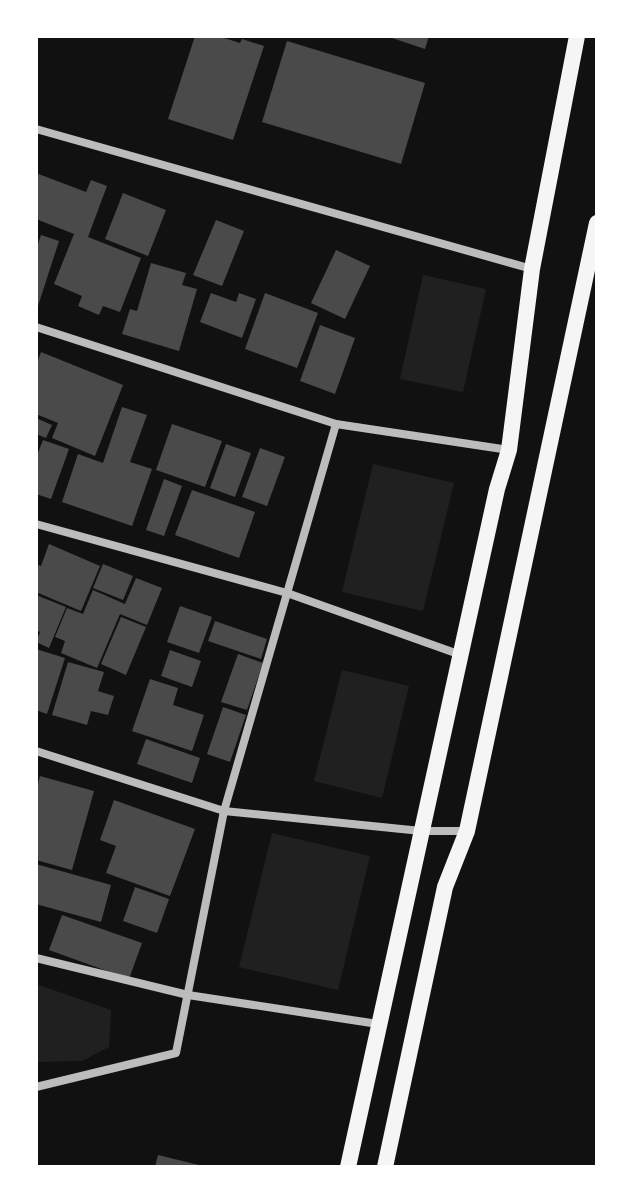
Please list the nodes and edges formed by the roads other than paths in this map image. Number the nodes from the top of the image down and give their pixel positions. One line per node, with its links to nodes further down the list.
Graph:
1 (577, 36): 4 (main road)
2 (36, 129): 4 (street)
3 (597, 223): 14 (main road)
4 (532, 269): 7 (main road)
5 (36, 327): 6 (street)
6 (336, 424): 7 (street); 9 (street)
7 (509, 450): 10 (main road)
8 (36, 524): 9 (street)
9 (287, 593): 10 (street); 12 (street)
10 (461, 655): 13 (main road)
11 (36, 751): 12 (street)
12 (224, 811): 13 (street); 16 (street)
13 (421, 831): 14 (street); 17 (main road)
14 (467, 831): 20 (main road)
15 (36, 958): 16 (street)
16 (188, 995): 17 (street); 18 (street)
17 (378, 1024): 19 (main road)
18 (36, 1087)
19 (348, 1167)
20 (385, 1167)

